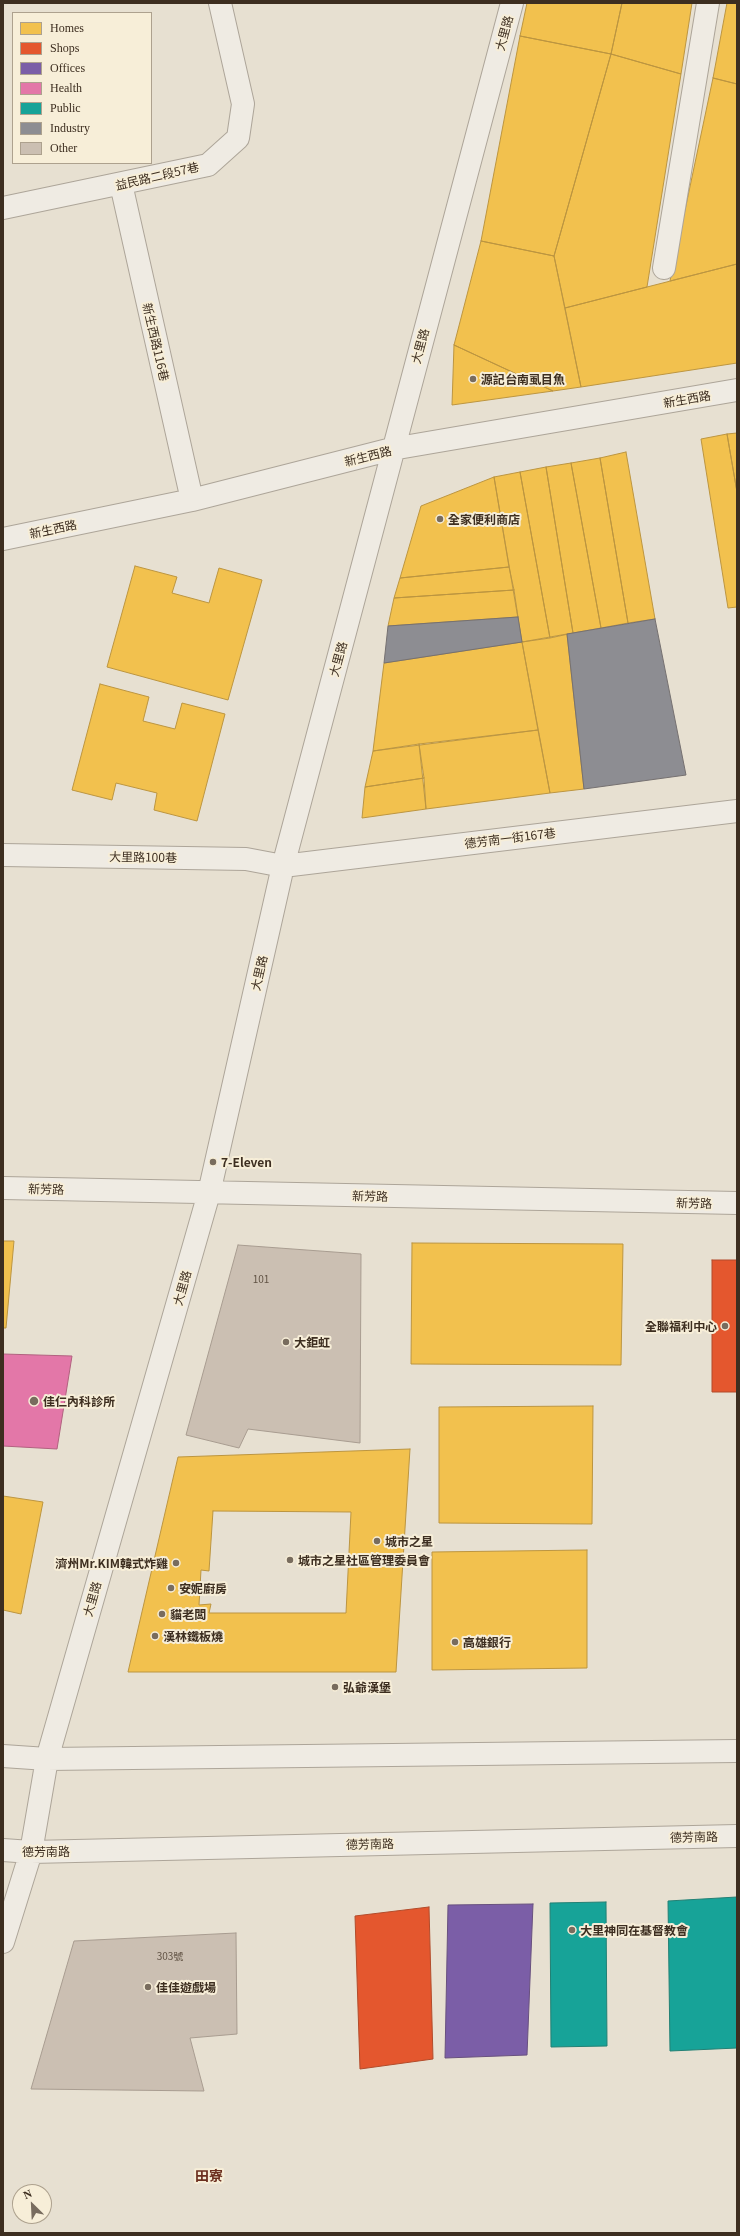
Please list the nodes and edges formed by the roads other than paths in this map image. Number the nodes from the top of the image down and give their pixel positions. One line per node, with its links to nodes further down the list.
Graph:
1 (220, 3): 4 (street, 益民路二段57巷)
2 (512, 3): 8 (street, 大里路)
3 (708, 3): 6 (street)
4 (121, 184): 5 (street, 益民路二段57巷); 9 (street, 新生西路116巷)
5 (3, 208)
6 (664, 268)
7 (737, 390): 8 (street, 新生西路)
8 (392, 449): 9 (street, 新生西路); 13 (street, 大里路)
9 (192, 500): 10 (street, 新生西路)
10 (3, 539)
11 (737, 811): 13 (street, 德芳南一街167巷)
12 (3, 855): 13 (street, 大里路100巷)
13 (283, 866): 15 (street, 大里路)
14 (3, 1188): 15 (street, 新芳路)
15 (209, 1193): 16 (street, 新芳路); 19 (street, 大里路)
16 (737, 1203)
17 (737, 1751): 19 (street)
18 (3, 1756): 19 (street)
19 (47, 1759): 22 (street, 大里路)
20 (737, 1836): 22 (street, 德芳南路)
21 (3, 1850): 22 (street, 德芳南路)
22 (32, 1852): 23 (street, 大里路)
23 (3, 1942)

